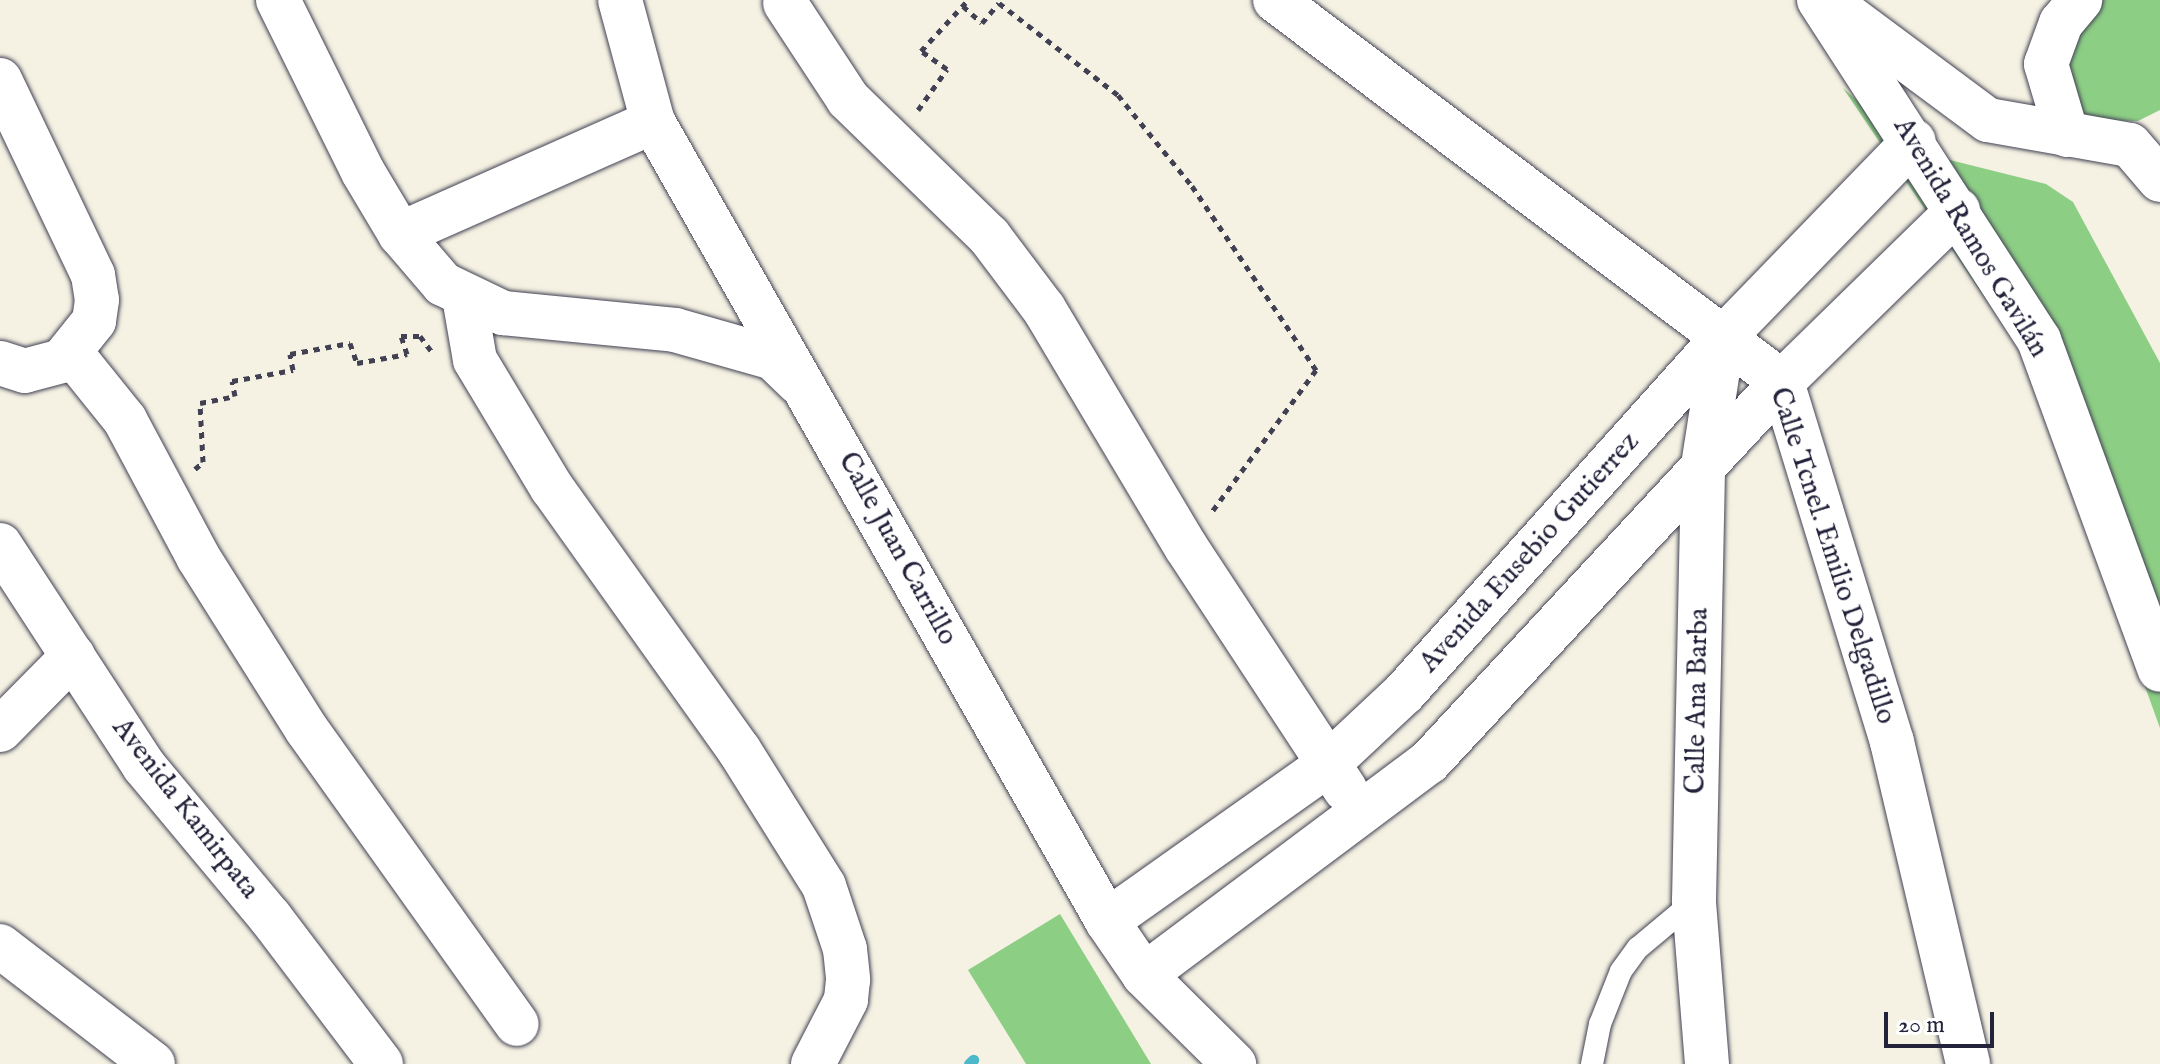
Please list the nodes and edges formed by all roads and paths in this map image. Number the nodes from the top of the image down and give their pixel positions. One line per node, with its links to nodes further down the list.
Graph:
1 (278, 0): 18 (street)
2 (620, 0): 11 (street, Calle Juan Carrillo)
3 (968, 0): 9 (path)
4 (1275, 0): 20 (street, Calle Tcnel. Emilio Delgadillo)
5 (1819, 0): 14 (street, Avenida Ramos Gavilán)
6 (1826, 0): 12 (street)
7 (2080, 0): 12 (street)
8 (785, 3): 15 (street)
9 (963, 6): 15 (path); 29 (path)
10 (0, 80): 21 (street)
11 (653, 122): 18 (street); 25 (street, Calle Juan Carrillo)
12 (2067, 135): 13 (street)
13 (2145, 137): 16 (street)
14 (1914, 141): 17 (street, Avenida Ramos Gavilán); 20 (street, Avenida Eusebio Gutierrez)
15 (895, 144): 29 (street)
16 (2160, 180)
17 (1958, 210): 24 (street); 31 (street, Avenida Ramos Gavilán)
18 (400, 234): 19 (street)
19 (464, 297): 22 (street); 25 (street)
20 (1723, 338): 24 (street, Calle Tcnel. Emilio Delgadillo); 26 (street, Calle Ana Barba); 33 (street, Avenida Eusebio Gutierrez)
21 (72, 354): 23 (street); 27 (street)
22 (475, 360): 27 (path); 42 (street)
23 (0, 363)
24 (1782, 382): 26 (street); 46 (street, Calle Tcnel. Emilio Delgadillo)
25 (809, 393): 36 (street, Calle Juan Carrillo)
26 (1703, 466): 34 (street); 35 (street, Calle Ana Barba)
27 (166, 496): 39 (street)
28 (0, 545): 30 (street, Avenida Kamirpata)
29 (1186, 547): 33 (street)
30 (73, 656): 32 (street); 41 (street, Avenida Kamirpata)
31 (2160, 670)
32 (0, 730)
33 (1327, 765): 34 (street); 36 (street, Avenida Eusebio Gutierrez)
34 (1363, 814): 38 (street)
35 (1694, 901): 44 (lane); 45 (street, Calle Ana Barba)
36 (1107, 921): 38 (street, Calle Juan Carrillo)
37 (0, 946): 40 (street)
38 (1144, 975): 43 (street, Calle Juan Carrillo)
39 (517, 1024)
40 (153, 1064)
41 (381, 1064)
42 (813, 1064)
43 (1234, 1064)
44 (1592, 1064)
45 (1707, 1064)
46 (1968, 1064)

